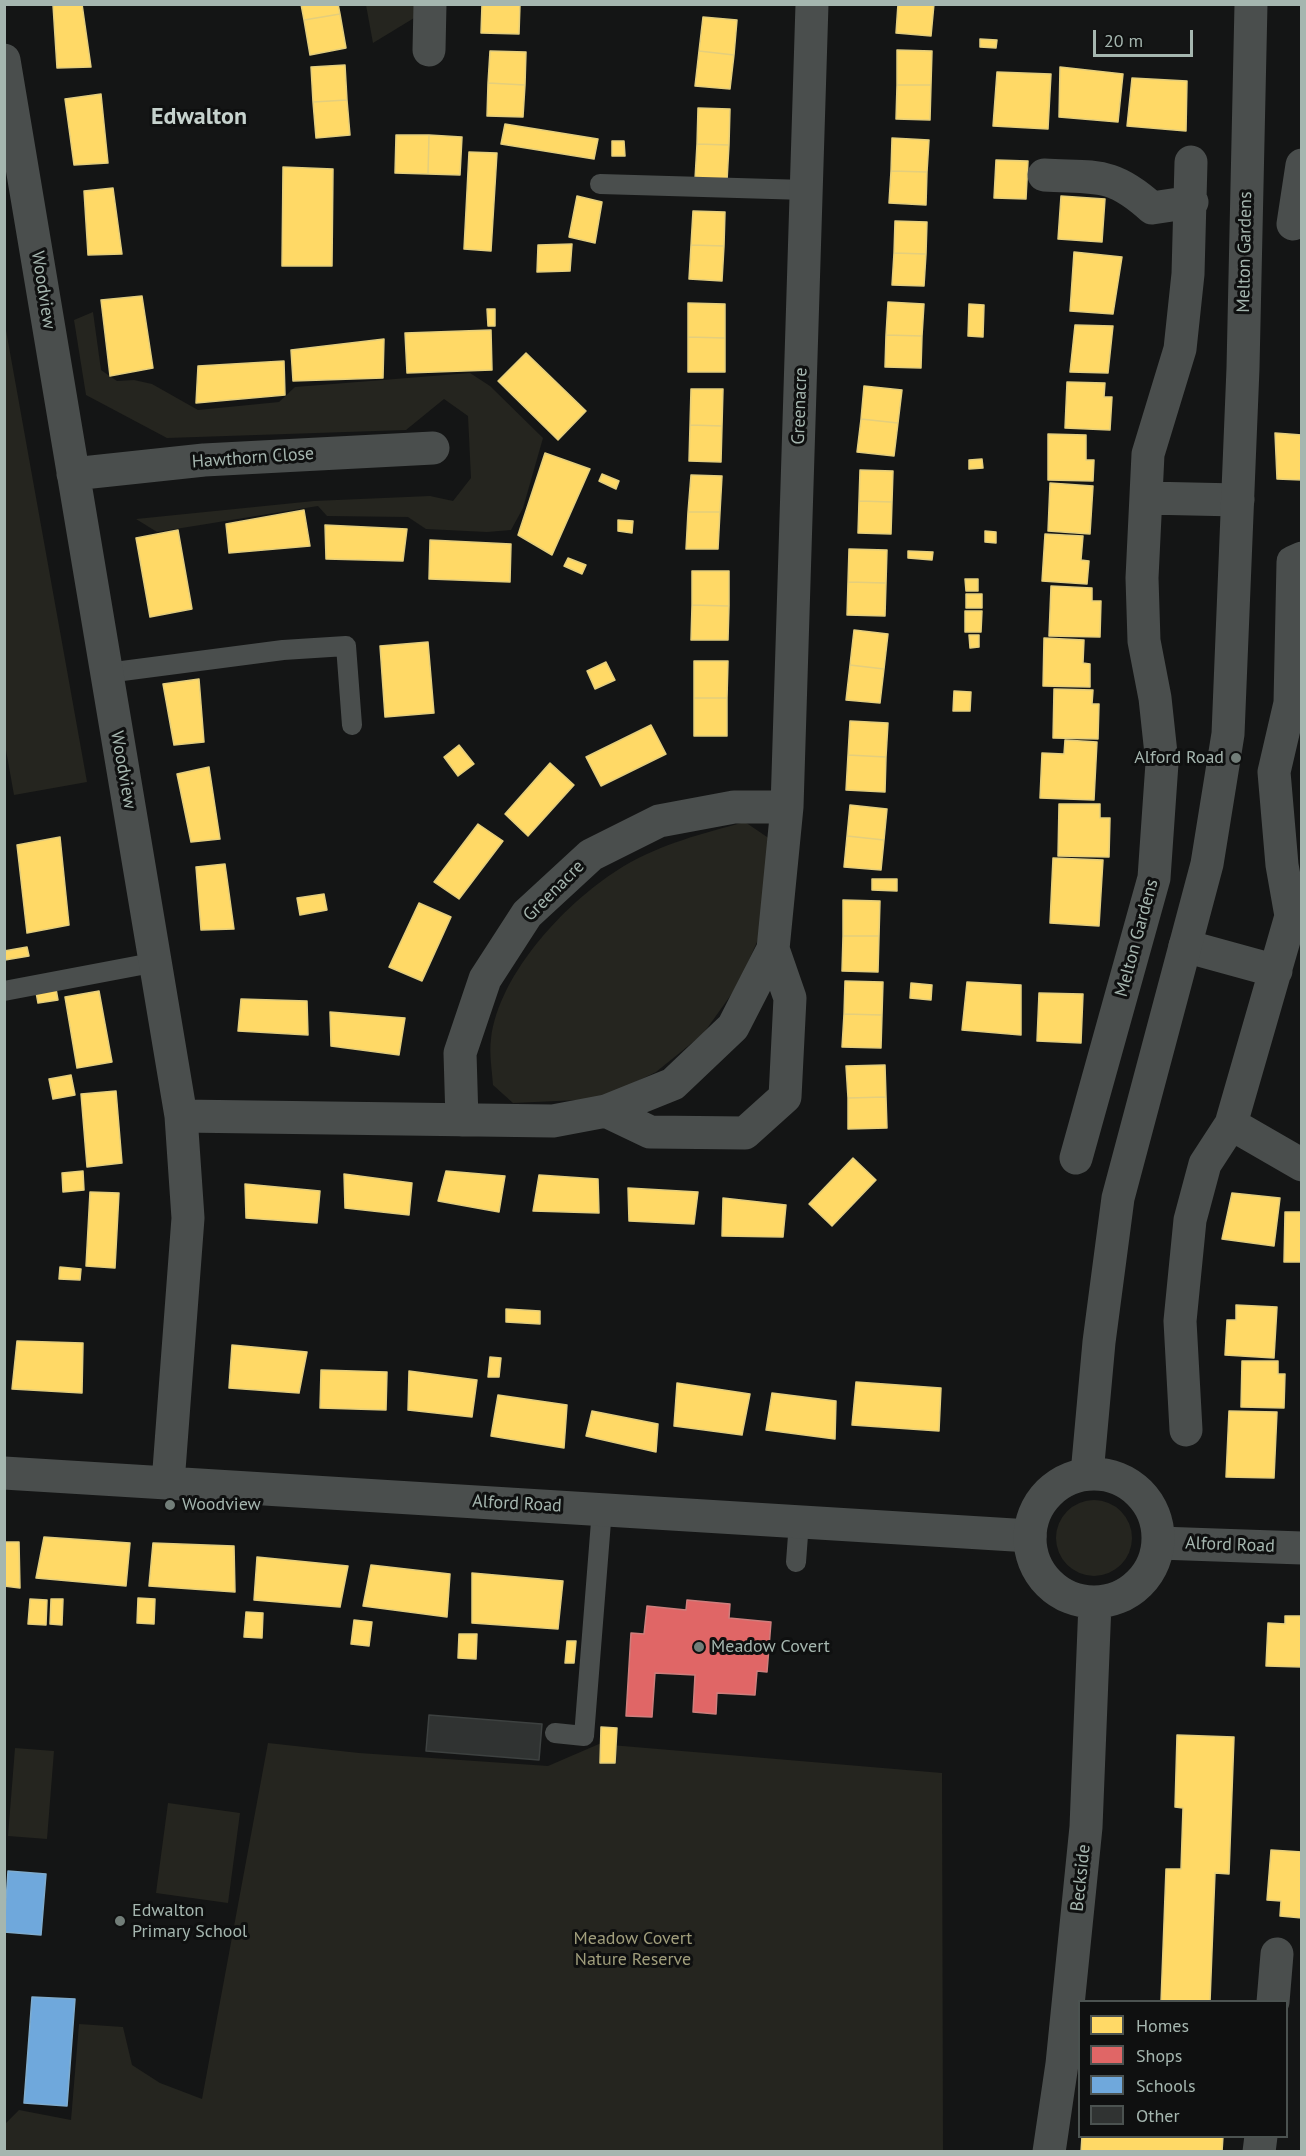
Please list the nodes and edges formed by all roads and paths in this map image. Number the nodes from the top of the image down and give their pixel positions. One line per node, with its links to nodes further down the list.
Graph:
1 (430, 4): 4 (street)
2 (812, 4): 11 (street, Greenacre)
3 (1251, 4): 17 (street, Melton Gardens)
4 (429, 50)
5 (4, 60): 6 (street, Woodview)
6 (8, 107): 15 (street, Woodview)
7 (1191, 162): 12 (street, Melton Gardens)
8 (1302, 165): 13 (street)
9 (1044, 175): 12 (street)
10 (600, 184): 11 (lane)
11 (806, 190): 21 (street, Greenacre)
12 (1192, 202): 16 (street, Melton Gardens)
13 (1293, 224)
14 (433, 448): 15 (street, Hawthorn Close)
15 (74, 474): 19 (street, Woodview)
16 (1146, 498): 17 (street); 31 (street, Melton Gardens)
17 (1238, 500): 22 (street, Melton Gardens)
18 (1302, 558): 25 (street)
19 (107, 673): 20 (lane); 24 (street, Woodview)
20 (352, 725)
21 (787, 807): 23 (street, Greenacre); 29 (street, Greenacre)
22 (1185, 946): 25 (street); 35 (street, Melton Gardens)
23 (773, 949): 27 (street, Greenacre); 27 (street, Greenacre)
24 (157, 962): 26 (lane); 28 (street, Woodview)
25 (1276, 971): 30 (street)
26 (4, 991)
27 (606, 1111): 29 (street, Greenacre)
28 (181, 1116): 29 (street, Greenacre); 36 (street, Woodview)
29 (462, 1120)
30 (1231, 1124): 32 (street); 33 (street)
31 (1076, 1158)
32 (1302, 1165)
33 (1186, 1430)
34 (4, 1473): 36 (street, Alford Road)
35 (1087, 1474): 39 (street); 40 (street)
36 (168, 1483): 37 (street, Alford Road)
37 (602, 1509): 38 (street, Alford Road); 44 (lane)
38 (799, 1522): 39 (street, Alford Road); 42 (lane)
39 (1030, 1536): 43 (street)
40 (1159, 1543): 41 (street, Alford Road); 43 (street)
41 (1302, 1548)
42 (796, 1562)
43 (1095, 1603): 47 (street, Beckside)
44 (555, 1733)
45 (1277, 1954): 46 (street)
46 (1273, 2000)
47 (1049, 2151)

